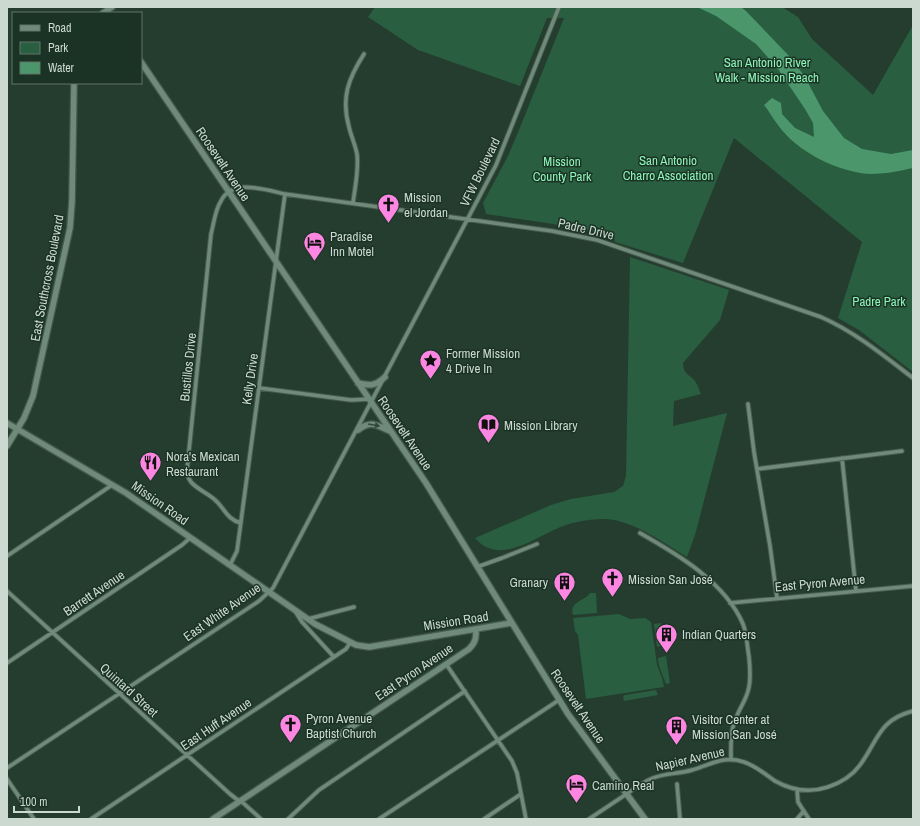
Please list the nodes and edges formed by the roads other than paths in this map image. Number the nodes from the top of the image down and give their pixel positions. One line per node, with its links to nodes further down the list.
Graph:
1 (560, 7): 8 (street, VFW Boulevard)
2 (364, 54): 7 (street)
3 (142, 63): 5 (main road, Roosevelt Avenue)
4 (74, 84): 17 (main road, East Southcross Boulevard)
5 (228, 192): 6 (street, Padre Drive); 9 (main road, Roosevelt Avenue); 25 (street, Bustillos Drive)
6 (285, 194): 7 (street, Padre Drive); 9 (street, Kelly Drive)
7 (353, 203): 8 (street, Padre Drive)
8 (468, 220): 10 (street, VFW Boulevard); 11 (street, Padre Drive)
9 (276, 263): 12 (main road, Roosevelt Avenue); 13 (street, Kelly Drive)
10 (385, 377): 12 (main road); 14 (street, VFW Boulevard)
11 (913, 378)
12 (358, 383): 14 (main road, Roosevelt Avenue)
13 (259, 388): 14 (street); 25 (street, Kelly Drive)
14 (371, 401): 18 (street, East White Avenue); 19 (main road, Roosevelt Avenue)
15 (748, 404): 23 (street)
16 (7, 423): 17 (main road, Mission Road)
17 (17, 429): 20 (main road, East Southcross Boulevard); 24 (main road, Mission Road)
18 (358, 430): 19 (main road, one-way to 19); 35 (street, East White Avenue)
19 (391, 431): 31 (main road, Roosevelt Avenue)
20 (7, 446)
21 (902, 451): 22 (street)
22 (842, 458): 23 (street); 34 (street)
23 (757, 469): 36 (street)
24 (113, 484): 27 (main road, Mission Road); 29 (street)
25 (241, 523): 30 (street, Kelly Drive)
26 (640, 533): 37 (street)
27 (190, 538): 30 (main road, Mission Road); 43 (street, Barrett Avenue)
28 (537, 544): 31 (street)
29 (7, 556)
30 (230, 565): 35 (main road, Mission Road)
31 (477, 567): 41 (main road, Roosevelt Avenue)
32 (913, 586): 34 (street, East Pyron Avenue)
33 (7, 591): 43 (street, Quintard Street)
34 (856, 591): 36 (street, East Pyron Avenue)
35 (269, 593): 39 (main road, Mission Road); 49 (street, East White Avenue)
36 (777, 598): 37 (street, East Pyron Avenue)
37 (730, 603): 54 (street)
38 (354, 606): 40 (street)
39 (295, 611): 40 (main road, Mission Road); 45 (street, Mission Road)
40 (307, 619): 44 (main road, Mission Road)
41 (512, 623): 42 (main road, Mission Road); 50 (main road, Roosevelt Avenue)
42 (476, 629): 44 (main road, Mission Road); 47 (main road, East Pyron Avenue)
43 (52, 632): 46 (street, Barrett Avenue); 49 (street, Quintard Street)
44 (350, 643): 45 (street, East Huff Avenue)
45 (334, 657): 53 (street, East Huff Avenue)
46 (7, 663)
47 (446, 664): 48 (street); 61 (main road, East Pyron Avenue)
48 (465, 692): 52 (street); 67 (street)
49 (119, 694): 53 (street, Quintard Street); 55 (street, East White Avenue)
50 (559, 700): 52 (street); 60 (main road, Roosevelt Avenue)
51 (913, 711): 58 (street, Napier Avenue)
52 (498, 739): 59 (street); 68 (street)
53 (187, 755): 61 (street, Quintard Street); 64 (street, East Huff Avenue)
54 (731, 760): 58 (street, Napier Avenue); 60 (street, Napier Avenue)
55 (7, 768)
56 (7, 779): 63 (street)
57 (677, 784): 73 (street)
58 (797, 789): 62 (street)
59 (521, 794): 69 (street); 70 (street)
60 (627, 794): 71 (street, Napier Avenue); 72 (main road, Roosevelt Avenue)
61 (240, 801): 65 (main road, East Pyron Avenue); 66 (street, Quintard Street)
62 (803, 812): 74 (street); 75 (street)
63 (34, 819)
64 (91, 819)
65 (213, 819)
66 (261, 819)
67 (288, 819)
68 (379, 819)
69 (484, 819)
70 (526, 819)
71 (589, 819)
72 (645, 819)
73 (680, 819)
74 (797, 819)
75 (809, 819)

